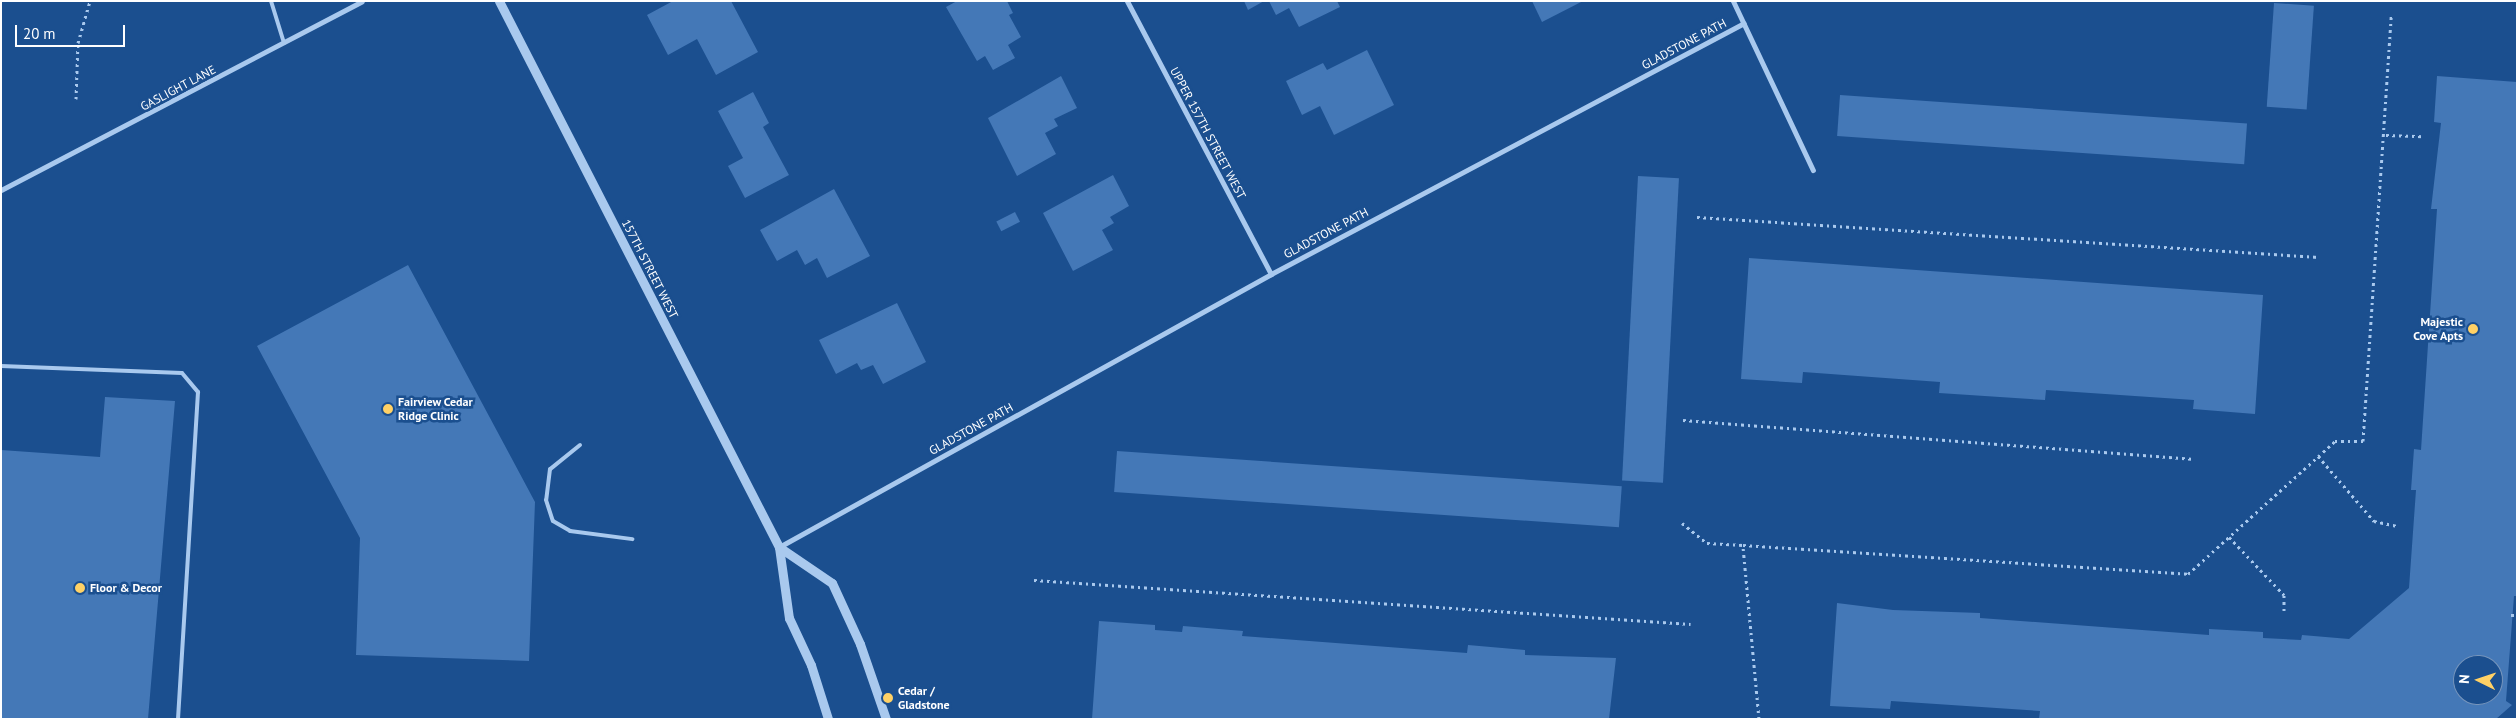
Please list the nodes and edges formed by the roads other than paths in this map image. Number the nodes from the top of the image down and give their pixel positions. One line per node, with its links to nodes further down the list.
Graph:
1 (271, 1): 7 (lane)
2 (362, 1): 7 (street, GASLIGHT LANE)
3 (499, 1): 14 (street, 157TH STREET WEST)
4 (1127, 1): 10 (street, UPPER 157TH STREET WEST)
5 (1733, 1): 6 (street)
6 (1744, 23): 8 (street, GLADSTONE PATH); 10 (street, GLADSTONE PATH)
7 (284, 43): 9 (street, GASLIGHT LANE)
8 (1814, 170)
9 (1, 190)
10 (1272, 274): 14 (street, GLADSTONE PATH)
11 (1, 366): 15 (lane)
12 (580, 445): 13 (lane)
13 (632, 539)
14 (779, 547): 16 (street, 157TH STREET WEST); 17 (street, 157TH STREET WEST)
15 (178, 719)
16 (828, 719)
17 (886, 719)

